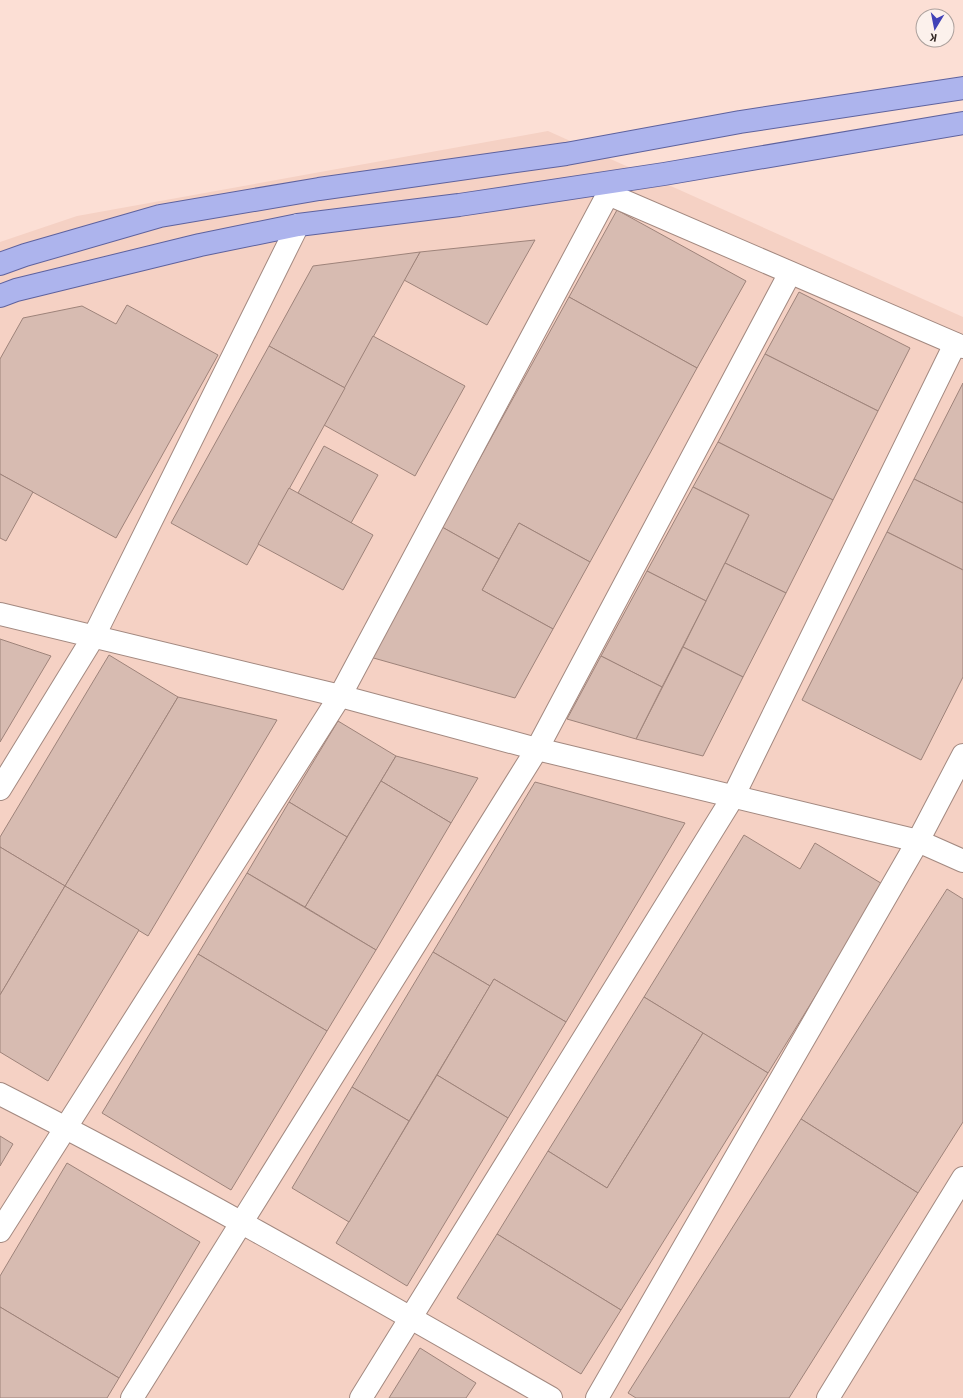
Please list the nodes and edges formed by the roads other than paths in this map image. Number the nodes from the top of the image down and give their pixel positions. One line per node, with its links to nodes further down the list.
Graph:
1 (963, 88): 5 (main road)
2 (963, 123): 3 (main road)
3 (608, 188): 4 (main road); 6 (lane); 11 (lane)
4 (298, 225): 7 (main road); 10 (lane)
5 (0, 264)
6 (790, 273): 8 (lane); 12 (lane)
7 (0, 296)
8 (959, 345): 15 (lane)
9 (0, 614): 10 (lane)
10 (94, 636): 11 (lane); 14 (lane)
11 (340, 696): 12 (lane); 19 (lane)
12 (537, 749): 15 (lane); 21 (lane)
13 (963, 755): 16 (lane)
14 (0, 789)
15 (733, 797): 16 (lane); 23 (lane)
16 (918, 841): 17 (lane); 27 (lane)
17 (963, 861)
18 (0, 1094): 19 (lane)
19 (66, 1127): 21 (lane); 22 (lane)
20 (963, 1178): 28 (lane)
21 (242, 1222): 23 (lane); 24 (lane)
22 (0, 1231)
23 (410, 1318): 25 (lane); 26 (lane)
24 (132, 1398)
25 (361, 1398)
26 (551, 1398)
27 (597, 1398)
28 (828, 1398)

